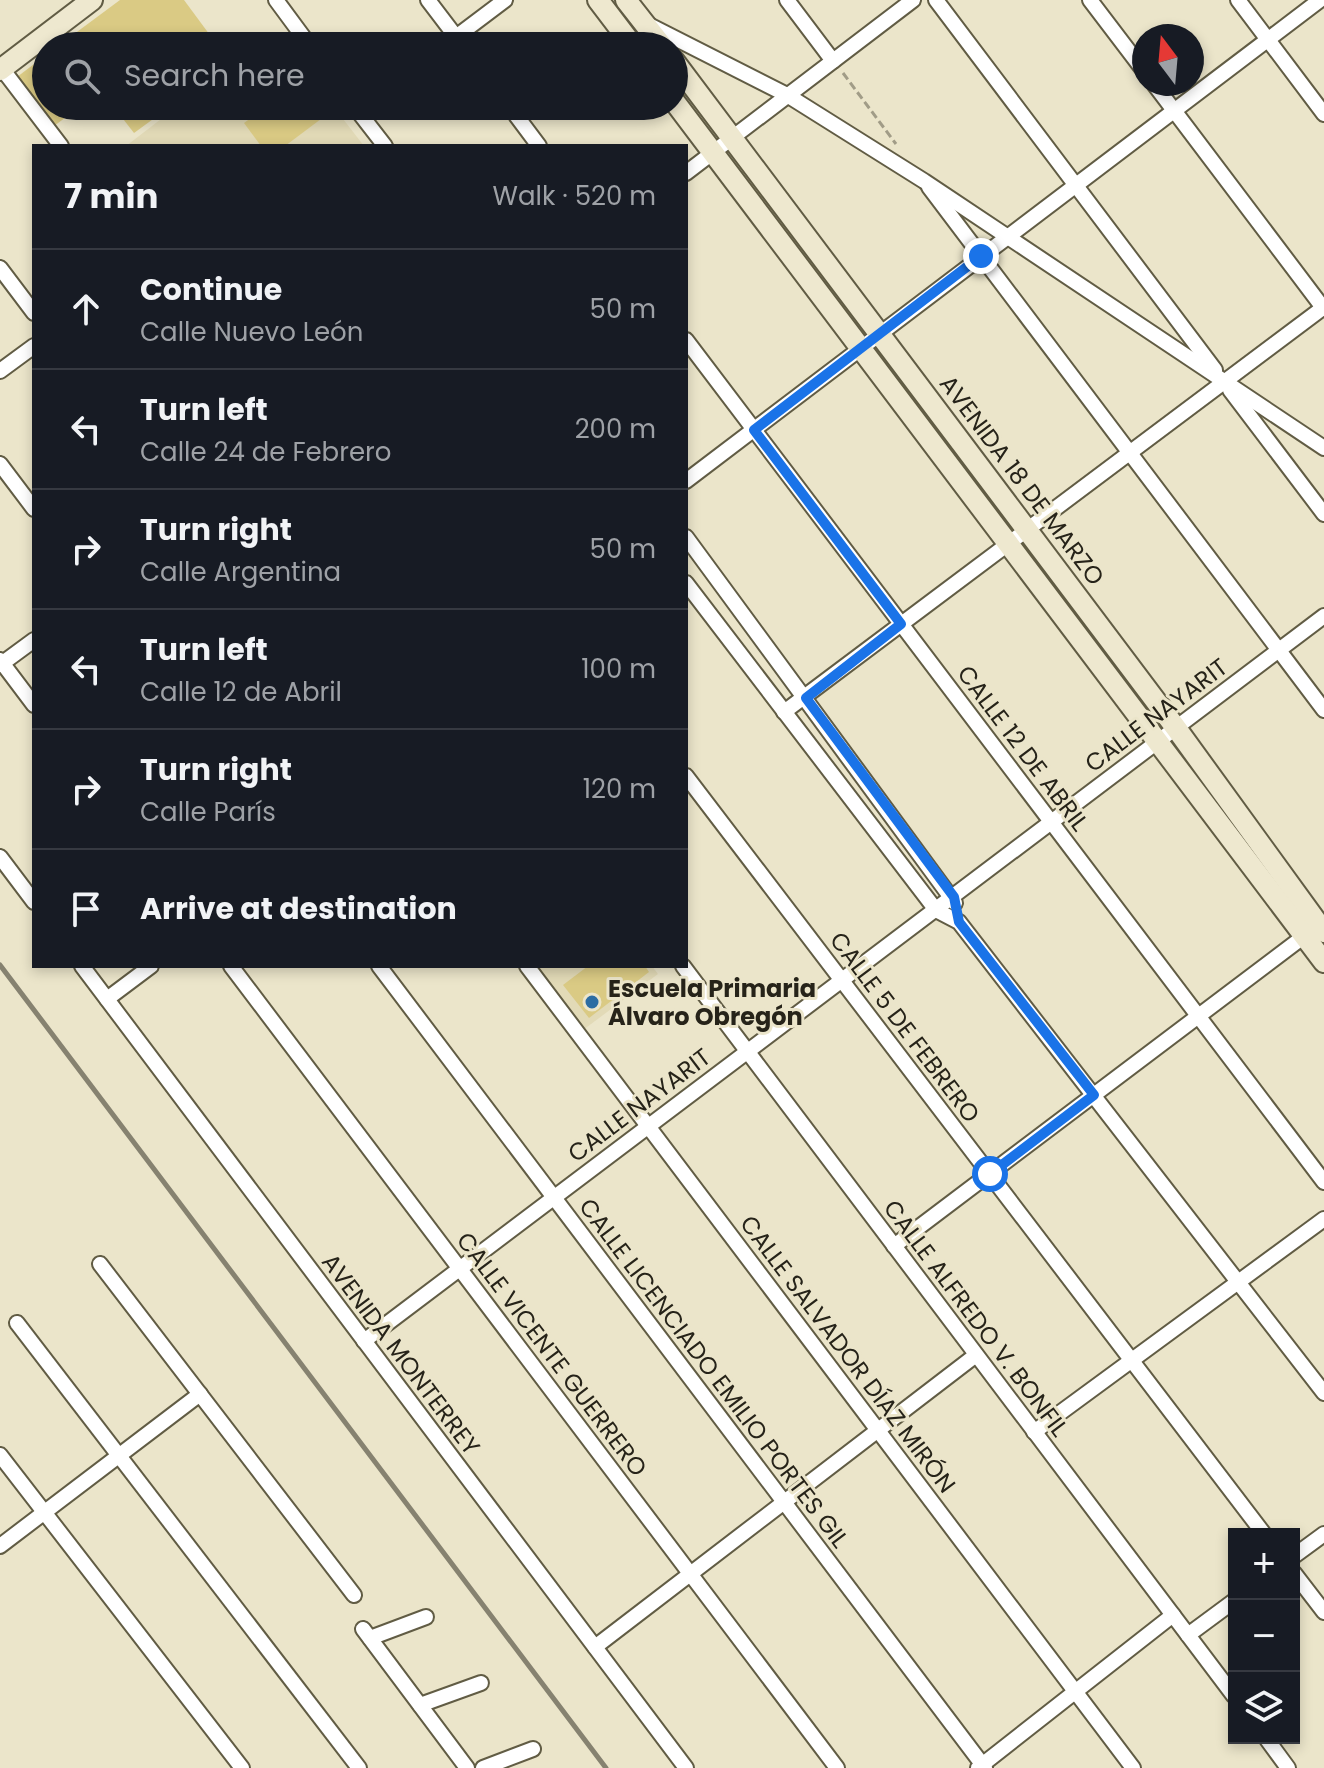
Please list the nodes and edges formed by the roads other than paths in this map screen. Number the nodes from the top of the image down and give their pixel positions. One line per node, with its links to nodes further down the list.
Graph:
1 (92, 0): 15 (street)
2 (276, 0): 16 (street)
3 (428, 0): 17 (street)
4 (505, 0): 18 (street)
5 (598, 0): 14 (street)
6 (626, 0): 13 (street)
7 (787, 0): 26 (street)
8 (913, 0): 26 (street)
9 (936, 0): 45 (street)
10 (1090, 0): 25 (street)
11 (1238, 0): 22 (street)
12 (1320, 0): 22 (street)
13 (642, 21): 14 (street); 20 (street); 21 (street)
14 (618, 27): 19 (street)
15 (49, 32)
16 (300, 32)
17 (448, 32)
18 (468, 32)
19 (622, 32)
20 (651, 32)
21 (664, 32)
22 (1268, 39): 32 (street); 33 (street)
23 (688, 44): 29 (street)
24 (32, 45): 27 (street)
25 (1132, 55)
26 (833, 61): 29 (street)
27 (1, 68): 31 (street)
28 (688, 79): 38 (street, AVENIDA 18 DE MARZO)
29 (787, 95): 38 (street); 44 (street)
30 (1163, 96): 32 (street)
31 (32, 108)
32 (1174, 111): 45 (street); 49 (street)
33 (1324, 114)
34 (41, 120): 39 (street)
35 (367, 120): 40 (street)
36 (520, 120): 41 (street)
37 (688, 120): 42 (street, AVENIDA 18 DE MARZO)
38 (735, 138): 42 (street); 51 (street, AVENIDA 18 DE MARZO)
39 (59, 144)
40 (384, 144)
41 (538, 144)
42 (712, 153): 43 (street); 54 (street, AVENIDA 18 DE MARZO)
43 (688, 171)
44 (924, 181): 46 (street); 47 (street)
45 (1076, 183): 46 (street); 56 (street)
46 (1010, 235): 47 (street); 56 (street)
47 (981, 256): 51 (street); 59 (street)
48 (0, 268): 50 (street)
49 (1324, 308): 56 (street)
50 (32, 310)
51 (879, 332): 54 (street); 64 (street, AVENIDA 18 DE MARZO)
52 (688, 343): 57 (street, CALLE 12 DE ABRIL)
53 (32, 347): 55 (street)
54 (860, 349): 57 (street); 65 (street, AVENIDA 18 DE MARZO)
55 (0, 371)
56 (1224, 382): 58 (street); 59 (street); 63 (street)
57 (754, 430): 61 (street); 69 (street, CALLE 12 DE ABRIL)
58 (1324, 448)
59 (1130, 453): 64 (street); 71 (street)
60 (0, 464): 62 (street)
61 (688, 480)
62 (32, 506)
63 (1324, 514)
64 (1026, 529): 65 (street); 77 (street, AVENIDA 18 DE MARZO)
65 (1008, 544): 69 (street); 78 (street, AVENIDA 18 DE MARZO)
66 (692, 556): 73 (street)
67 (688, 586): 76 (street)
68 (1324, 616): 71 (street, CALLE NAYARIT)
69 (901, 624): 73 (street); 80 (street, CALLE 12 DE ABRIL)
70 (32, 641): 72 (street)
71 (1279, 650): 75 (street); 77 (street, CALLE NAYARIT)
72 (1, 663): 74 (street)
73 (806, 698): 76 (street); 82 (street)
74 (32, 702)
75 (1324, 710)
76 (784, 712): 84 (street)
77 (1176, 728): 78 (street, CALLE NAYARIT); 86 (street, AVENIDA 18 DE MARZO)
78 (1158, 742): 80 (street, CALLE NAYARIT); 86 (street, AVENIDA 18 DE MARZO)
79 (688, 779): 94 (street, CALLE 5 DE FEBRERO)
80 (1052, 823): 82 (street, CALLE NAYARIT); 96 (street, CALLE 12 DE ABRIL)
81 (0, 857): 83 (street)
82 (954, 897): 84 (street, CALLE NAYARIT); 85 (street)
83 (32, 899)
84 (936, 910): 85 (street); 94 (street, CALLE NAYARIT)
85 (959, 922): 98 (street)
86 (1318, 929): 87 (street, AVENIDA 18 DE MARZO); 96 (street)
87 (1324, 962)
88 (84, 968): 95 (street, AVENIDA MONTERREY)
89 (148, 968): 95 (street)
90 (233, 968): 106 (street, CALLE VICENTE GUERRERO)
91 (381, 968): 102 (street, CALLE LICENCIADO EMILIO PORTES GIL)
92 (529, 968): 99 (street, CALLE SALVADOR DÍAZ MIRÓN)
93 (685, 968): 97 (street, CALLE ALFREDO V. BONFIL)
94 (842, 980): 97 (street, CALLE NAYARIT); 100 (street, CALLE 5 DE FEBRERO)
95 (107, 999): 109 (street, AVENIDA MONTERREY)
96 (1198, 1016): 98 (street); 101 (street, CALLE 12 DE ABRIL)
97 (747, 1051): 99 (street, CALLE NAYARIT); 104 (street, CALLE ALFREDO V. BONFIL)
98 (1094, 1095): 100 (street); 107 (street)
99 (648, 1126): 102 (street, CALLE NAYARIT); 114 (street, CALLE SALVADOR DÍAZ MIRÓN)
100 (990, 1174): 104 (street); 111 (street, CALLE 5 DE FEBRERO)
101 (1324, 1182)
102 (554, 1197): 106 (street, CALLE NAYARIT); 118 (street, CALLE LICENCIADO EMILIO PORTES GIL)
103 (1324, 1219): 107 (street)
104 (894, 1246): 110 (street, CALLE ALFREDO V. BONFIL)
105 (100, 1264): 113 (street)
106 (460, 1268): 109 (street, CALLE NAYARIT); 124 (street, CALLE VICENTE GUERRERO)
107 (1239, 1282): 111 (street); 112 (street)
108 (17, 1323): 117 (street)
109 (364, 1341): 132 (street, AVENIDA MONTERREY)
110 (976, 1355): 114 (street); 115 (street, CALLE ALFREDO V. BONFIL)
111 (1132, 1360): 115 (street); 120 (street, CALLE 5 DE FEBRERO)
112 (1324, 1393)
113 (200, 1394): 117 (street); 126 (street)
114 (878, 1430): 118 (street); 135 (street, CALLE SALVADOR DÍAZ MIRÓN)
115 (1034, 1432): 129 (street, CALLE ALFREDO V. BONFIL)
116 (0, 1455): 119 (street)
117 (119, 1455): 119 (street); 141 (street)
118 (784, 1502): 124 (street); 139 (street, CALLE LICENCIADO EMILIO PORTES GIL)
119 (44, 1512): 122 (street); 140 (street)
120 (1259, 1528)
121 (1324, 1534): 123 (street)
122 (0, 1546)
123 (1300, 1552)
124 (690, 1574): 132 (street); 145 (street, CALLE VICENTE GUERRERO)
125 (1300, 1581): 128 (street)
126 (354, 1595)
127 (1228, 1605): 131 (street)
128 (1324, 1612)
129 (1173, 1615): 131 (street, CALLE ALFREDO V. BONFIL); 135 (street)
130 (426, 1617): 136 (street)
131 (1188, 1635): 134 (street, CALLE ALFREDO V. BONFIL)
132 (595, 1647): 144 (street, AVENIDA MONTERREY)
133 (481, 1683): 136 (street)
134 (1228, 1688)
135 (1075, 1691): 139 (street); 146 (street, CALLE SALVADOR DÍAZ MIRÓN)
136 (420, 1705): 142 (street)
137 (1270, 1744): 147 (street)
138 (533, 1749): 143 (street)
139 (981, 1767)
140 (242, 1768)
141 (359, 1768)
142 (467, 1768)
143 (483, 1768)
144 (686, 1768)
145 (837, 1768)
146 (1133, 1768)
147 (1288, 1768)

